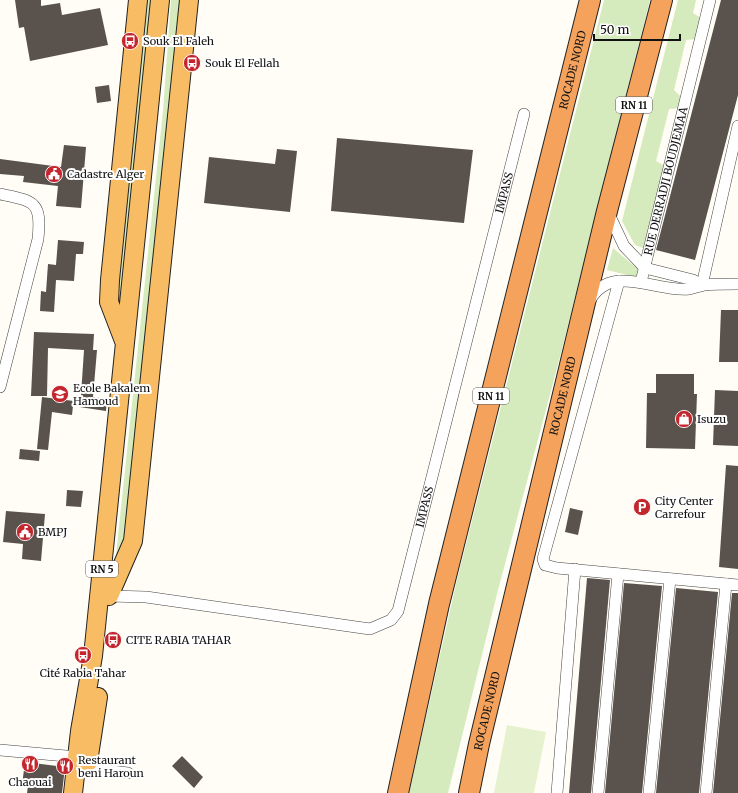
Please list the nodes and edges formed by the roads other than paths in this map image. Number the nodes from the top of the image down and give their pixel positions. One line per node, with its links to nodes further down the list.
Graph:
1 (160, 0): 22 (highway, RN 5)
2 (166, 0): 29 (highway, RN 5)
3 (189, 0): 10 (highway)
4 (195, 0): 10 (highway)
5 (581, 0): 11 (highway)
6 (590, 0): 11 (highway, ROCADE NORD / RN 11)
7 (662, 0): 15 (highway, ROCADE NORD / RN 11)
8 (710, 0): 16 (street, RUE DERRADJI BOUDJEMAA)
9 (137, 1): 22 (highway, RN 5)
10 (185, 26): 29 (highway)
11 (576, 54): 35 (highway, ROCADE NORD / RN 11)
12 (524, 114): 29 (street, IMPASS)
13 (738, 126): 20 (street)
14 (0, 194): 23 (street)
15 (607, 211): 16 (street); 21 (highway, ROCADE NORD / RN 11)
16 (645, 268): 18 (street); 20 (street, RUE DERRADJI BOUDJEMAA)
17 (619, 282): 18 (street); 21 (street); 24 (street)
18 (641, 282): 20 (street)
19 (738, 284): 20 (street, RUE DERRADJI BOUDJEMAA)
20 (702, 285)
21 (581, 319): 36 (highway, ROCADE NORD / RN 11)
22 (125, 344): 31 (highway, RN 5)
23 (0, 387)
24 (575, 569): 25 (street); 37 (street)
25 (618, 574): 26 (street); 38 (street)
26 (670, 579): 27 (street); 39 (street)
27 (726, 584): 28 (street); 40 (street)
28 (738, 585)
29 (108, 596): 31 (highway, RN 5)
30 (0, 750): 31 (street)
31 (82, 763): 32 (street); 33 (highway, RN 5); 34 (highway, RN 5)
32 (128, 773)
33 (73, 793)
34 (84, 793)
35 (398, 793)
36 (469, 793)
37 (557, 793)
38 (598, 793)
39 (649, 793)
40 (706, 793)

